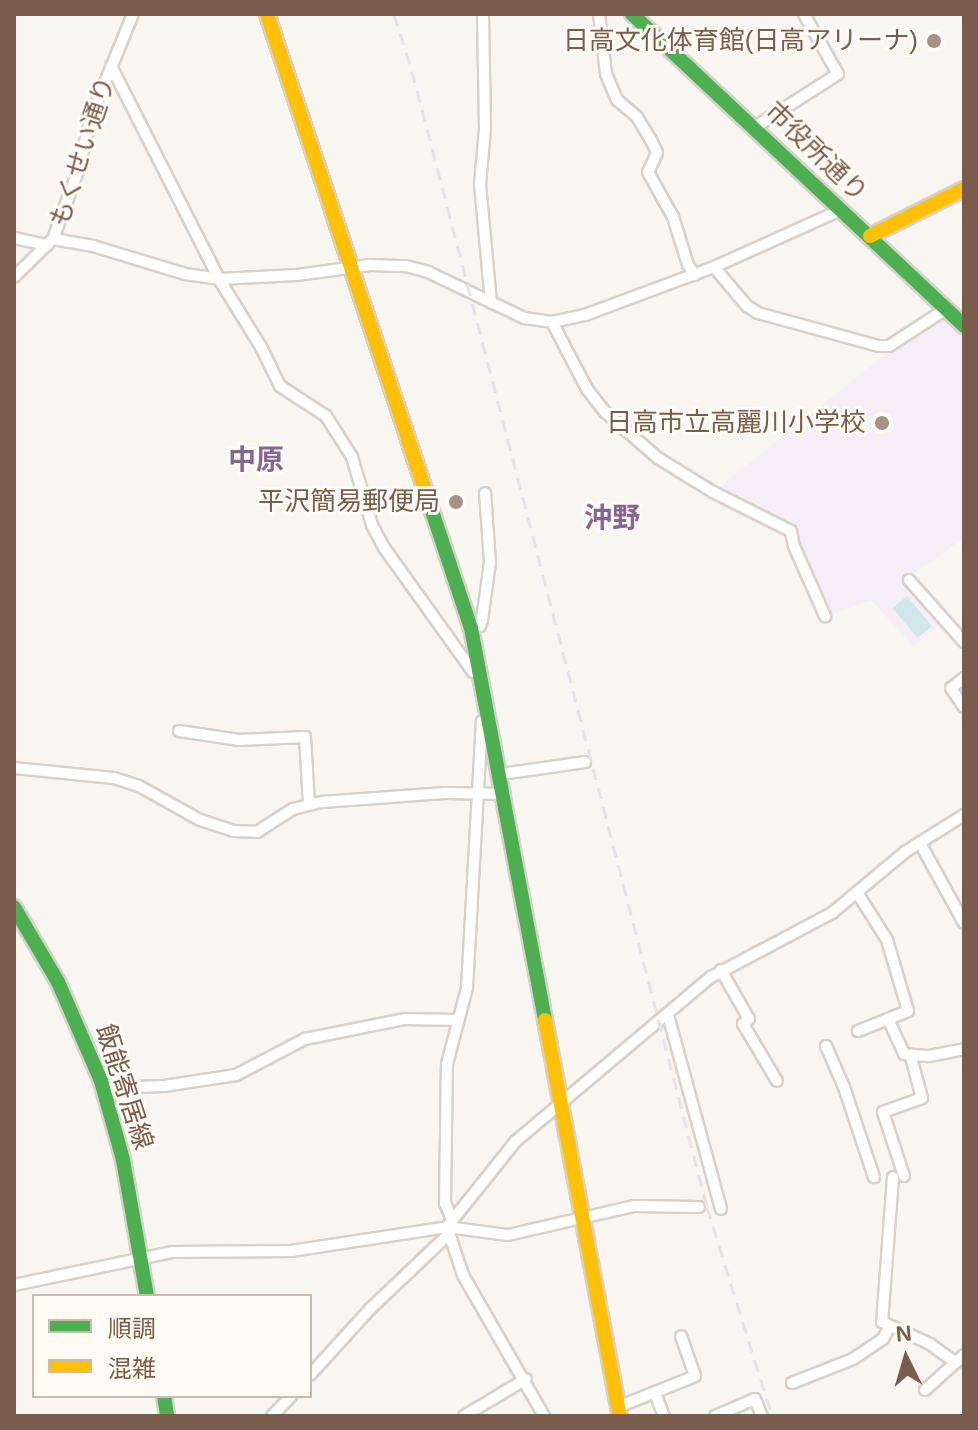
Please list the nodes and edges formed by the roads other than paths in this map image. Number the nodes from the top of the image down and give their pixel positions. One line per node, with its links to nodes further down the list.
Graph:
1 (133, 14): 7 (street, もくせい通り)
2 (267, 14): 15 (street)
3 (483, 14): 19 (street)
4 (599, 14): 16 (street)
5 (632, 14): 8 (street, 市役所通り)
6 (804, 14): 8 (street)
7 (111, 66): 13 (street, もくせい通り); 18 (street)
8 (755, 127): 10 (street, 市役所通り)
9 (964, 189): 11 (street)
10 (841, 210): 11 (street, 市役所通り); 14 (street)
11 (870, 236): 20 (street, 市役所通り)
12 (14, 238): 13 (street)
13 (50, 242): 17 (street, もくせい通り); 18 (street)
14 (714, 267): 16 (street); 20 (street)
15 (351, 270): 18 (street); 19 (street); 26 (street)
16 (695, 275): 21 (street)
17 (14, 277)
18 (219, 279): 28 (street)
19 (491, 302): 21 (street)
20 (946, 309): 22 (street, 市役所通り)
21 (552, 322): 25 (street)
22 (964, 326)
23 (485, 493): 26 (street)
24 (909, 580): 27 (street)
25 (825, 616)
26 (471, 628): 28 (street)
27 (964, 642)
28 (481, 674): 31 (street)
29 (964, 678): 30 (street)
30 (964, 707)
31 (489, 716): 35 (street); 36 (street)
32 (179, 731): 38 (street)
33 (585, 762): 35 (street)
34 (14, 768): 38 (street)
35 (501, 774): 37 (street)
36 (479, 794): 37 (street); 38 (street); 47 (street)
37 (505, 794): 54 (street)
38 (309, 804)
39 (964, 815): 40 (street)
40 (920, 843): 41 (street); 43 (street)
41 (858, 894): 44 (street); 46 (street)
42 (14, 907): 53 (street, 飯能寄居線)
43 (964, 923)
44 (721, 970): 45 (street); 52 (street)
45 (668, 1015): 54 (street); 57 (street)
46 (888, 1019): 48 (street); 51 (street)
47 (457, 1020): 53 (street); 59 (street)
48 (858, 1031)
49 (826, 1046): 55 (street)
50 (964, 1049): 51 (street)
51 (911, 1057): 63 (street)
52 (777, 1081)
53 (103, 1088): 60 (street, 飯能寄居線)
54 (561, 1102): 58 (street); 59 (street)
55 (874, 1177)
56 (699, 1207): 58 (street)
57 (721, 1209)
58 (583, 1217): 59 (street); 72 (street)
59 (449, 1227): 60 (street); 66 (street); 67 (street)
60 (141, 1257): 61 (street); 62 (street, 飯能寄居線)
61 (14, 1285)
62 (147, 1294)
63 (889, 1327): 65 (street); 68 (street)
64 (681, 1336): 70 (street)
65 (960, 1360): 69 (street)
66 (312, 1373)
67 (526, 1379): 74 (street); 75 (street)
68 (792, 1383)
69 (925, 1390)
70 (655, 1393): 72 (street); 76 (street)
71 (289, 1398): 73 (street)
72 (619, 1411)
73 (272, 1416)
74 (464, 1416)
75 (544, 1416)
76 (664, 1416)
77 (715, 1416): 78 (street)
78 (762, 1416)

